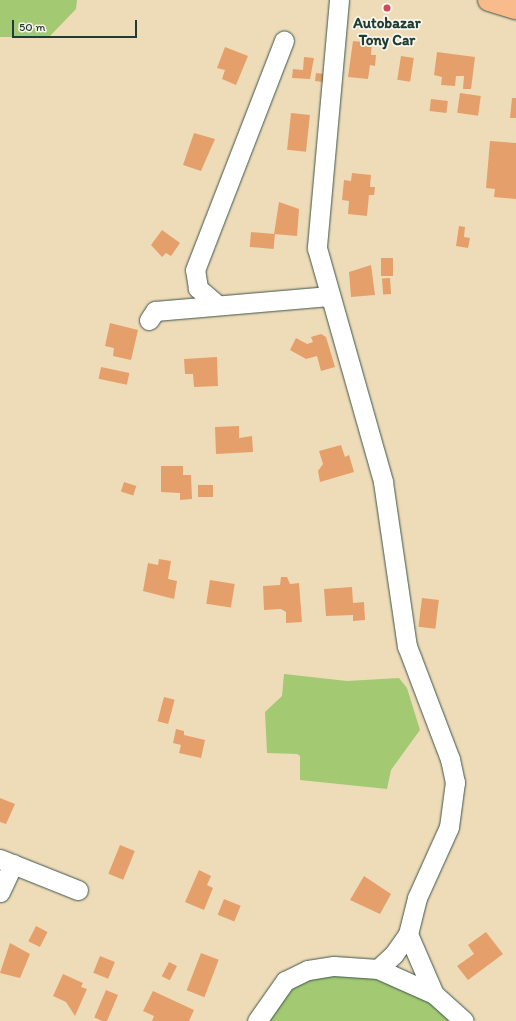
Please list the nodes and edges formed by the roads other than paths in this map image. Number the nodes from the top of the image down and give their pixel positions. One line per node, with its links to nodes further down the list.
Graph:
1 (339, 0): 5 (street)
2 (489, 0): 3 (main road)
3 (516, 8)
4 (284, 41): 6 (street)
5 (329, 296): 6 (street); 11 (street)
6 (215, 303): 7 (street)
7 (149, 320)
8 (6, 862): 9 (street); 10 (street)
9 (78, 890)
10 (0, 892)
11 (408, 934): 12 (street); 13 (street)
12 (378, 969): 13 (street); 14 (street)
13 (434, 994): 15 (street)
14 (257, 1021)
15 (464, 1021)

